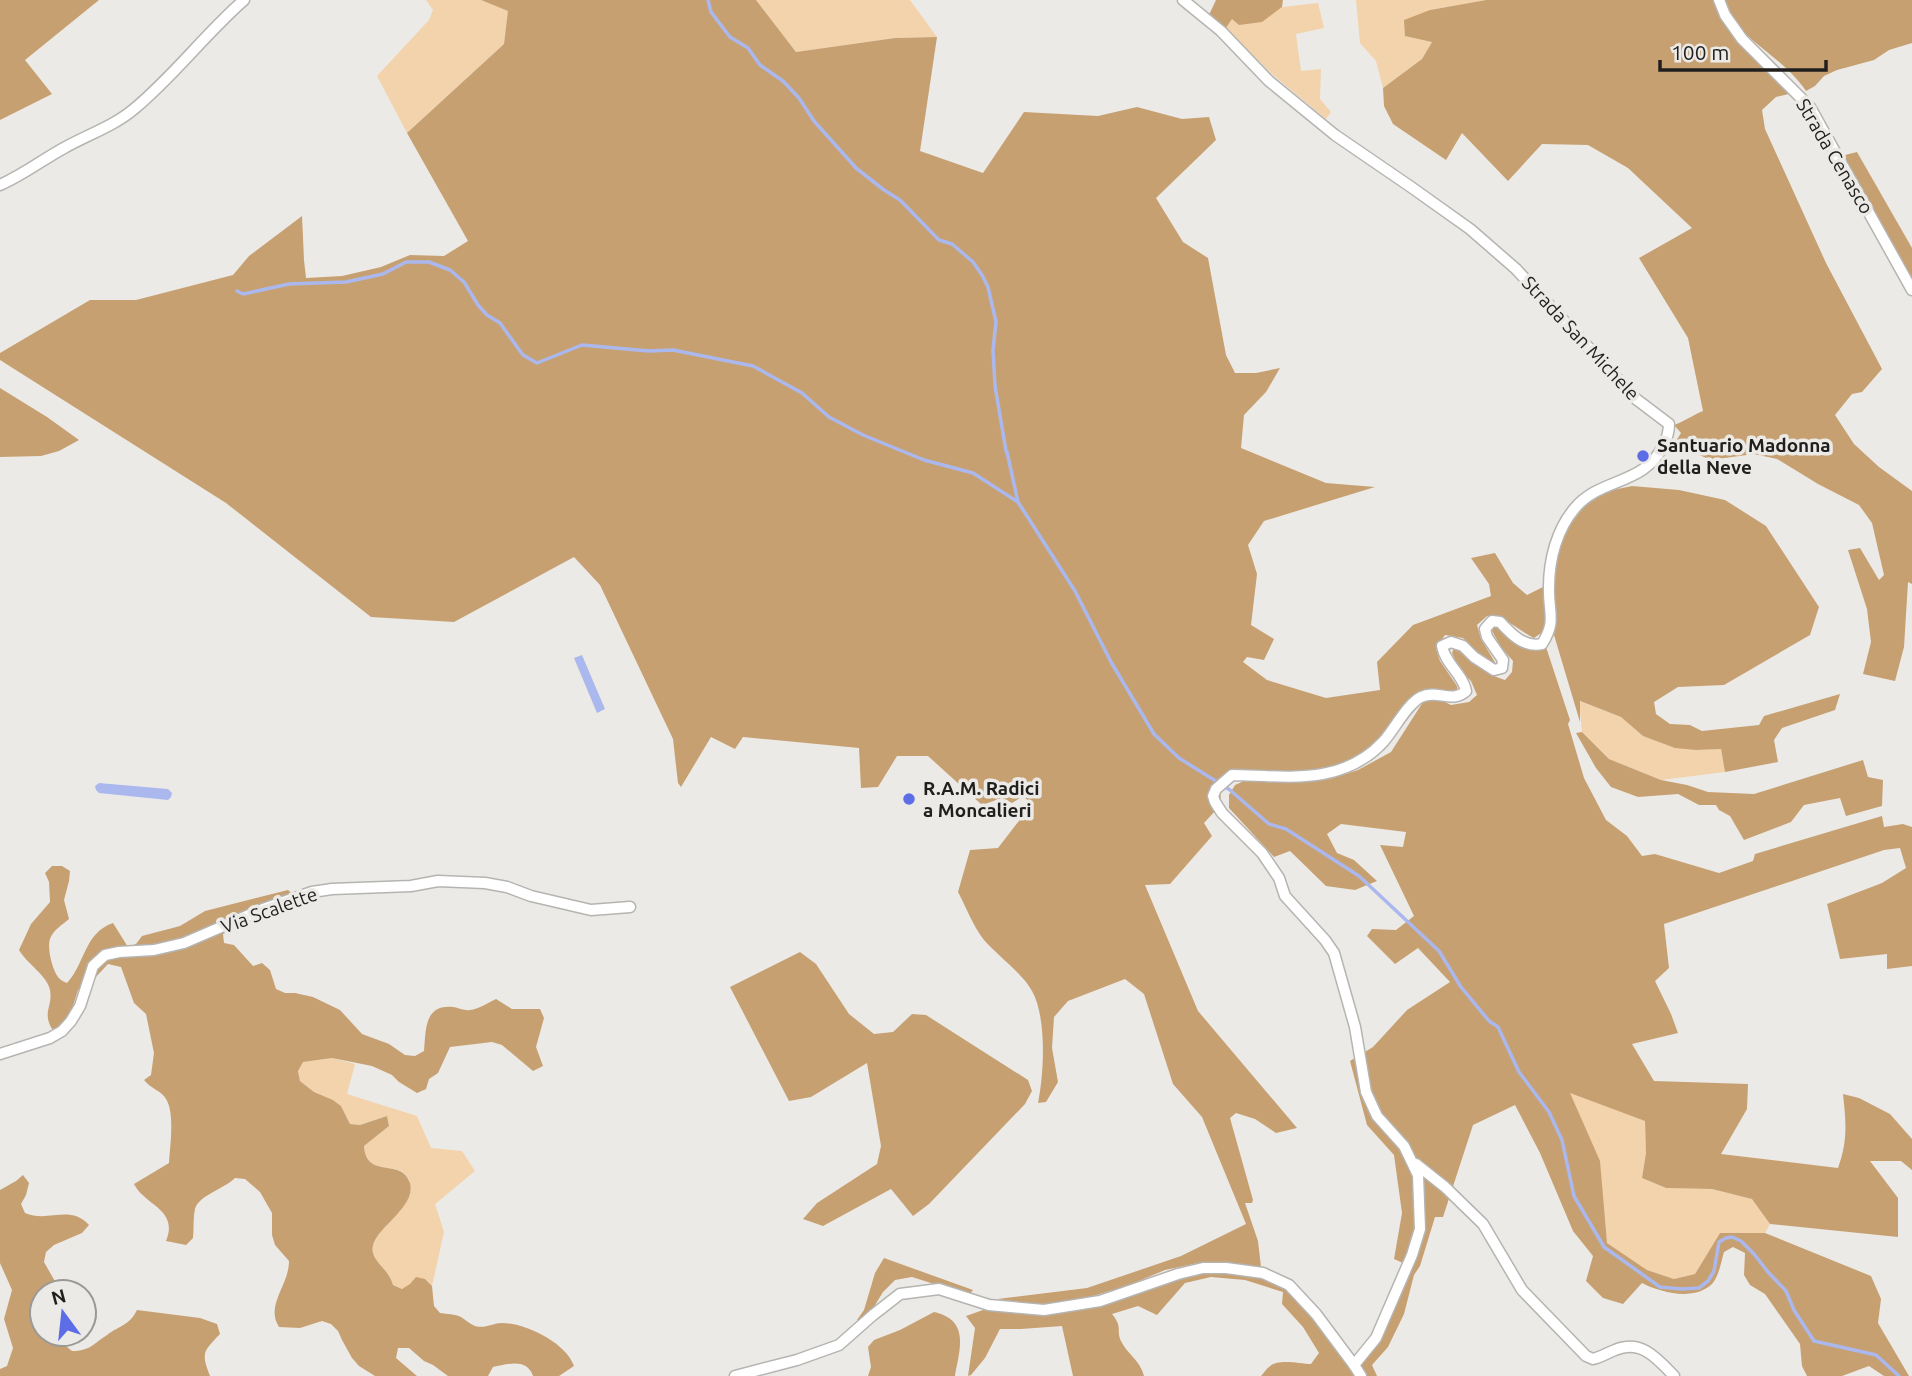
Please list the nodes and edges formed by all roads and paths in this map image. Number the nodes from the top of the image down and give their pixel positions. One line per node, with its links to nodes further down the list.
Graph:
1 (244, 0): 4 (street)
2 (1183, 0): 8 (street, Strada San Michele)
3 (1719, 0): 5 (street, Strada Cenasco)
4 (0, 186)
5 (1912, 290)
6 (629, 907): 7 (street, Via Scalette)
7 (0, 1054)
8 (1413, 1163): 9 (street); 12 (street)
9 (1354, 1365): 10 (street); 11 (street)
10 (735, 1376)
11 (1361, 1376)
12 (1674, 1376)

